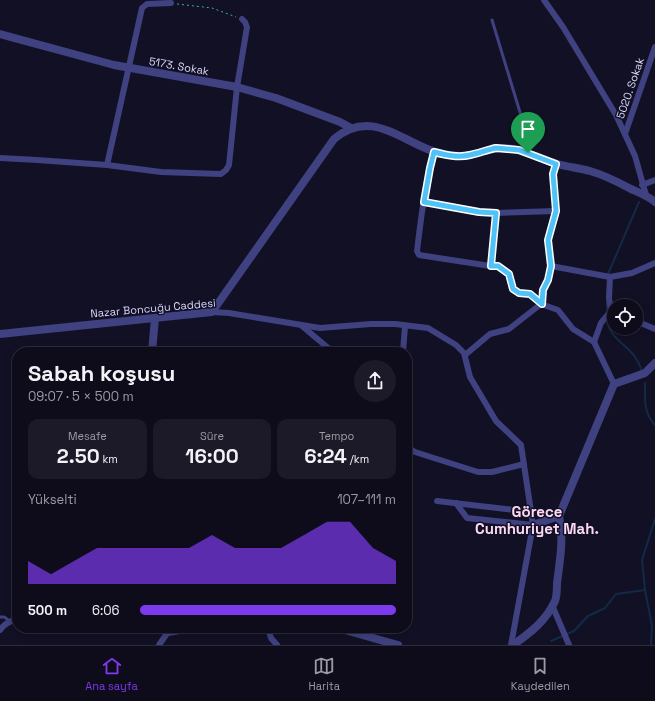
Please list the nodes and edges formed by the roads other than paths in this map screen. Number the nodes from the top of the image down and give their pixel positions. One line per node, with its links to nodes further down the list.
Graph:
1 (544, 0): 10 (street)
2 (171, 3): 7 (street)
3 (242, 19): 8 (street)
4 (492, 20): 12 (lane)
5 (0, 34): 7 (street, 5173. Sokak)
6 (655, 47): 10 (street, 5020. Sokak)
7 (128, 68): 8 (street, 5173. Sokak); 15 (street)
8 (237, 87): 9 (street, 5173. Sokak); 15 (street)
9 (351, 128): 11 (street); 29 (street)
10 (625, 134): 17 (street)
11 (434, 152): 12 (street); 19 (street)
12 (528, 153): 14 (street)
13 (0, 158): 15 (street)
14 (556, 164): 18 (street); 21 (street)
15 (107, 165)
16 (655, 180): 17 (street)
17 (642, 185): 18 (street)
18 (646, 195): 20 (street)
19 (424, 202): 22 (street); 24 (street)
20 (655, 202)
21 (556, 211): 22 (street); 25 (street)
22 (496, 213): 24 (street)
23 (655, 264): 26 (street)
24 (491, 266): 28 (street)
25 (551, 266): 26 (street); 28 (street)
26 (610, 276): 27 (street)
27 (609, 299)
28 (542, 304): 37 (street); 41 (street)
29 (212, 312): 31 (street, Nazar Boncuğu Caddesi); 33 (street, Nazar Boncuğu Caddesi)
30 (607, 317): 37 (street)
31 (155, 318): 36 (street, Nazar Boncuğu Caddesi); 38 (street)
32 (643, 324): 35 (street)
33 (300, 325): 34 (street, Nazar Boncuğu Caddesi); 39 (street)
34 (406, 326): 40 (street); 41 (street, Nazar Boncuğu Caddesi)
35 (655, 329)
36 (0, 334)
37 (594, 342): 43 (street)
38 (152, 347)
39 (327, 347)
40 (404, 347)
41 (465, 355): 45 (street)
42 (655, 363): 43 (street)
43 (614, 384): 49 (street)
44 (412, 450): 45 (street)
45 (524, 464): 48 (street)
46 (437, 501): 47 (street)
47 (456, 503): 48 (street); 50 (street)
48 (532, 512): 50 (street)
49 (558, 516): 50 (street); 51 (street)
50 (533, 526): 61 (street)
51 (552, 605): 61 (street); 62 (street)
52 (0, 617): 53 (lane)
53 (10, 621): 54 (street)
54 (0, 630)
55 (164, 633): 59 (street)
56 (269, 633): 58 (street)
57 (356, 633): 60 (street)
58 (274, 644)
59 (159, 645)
60 (398, 645)
61 (512, 645)
62 (569, 645)

